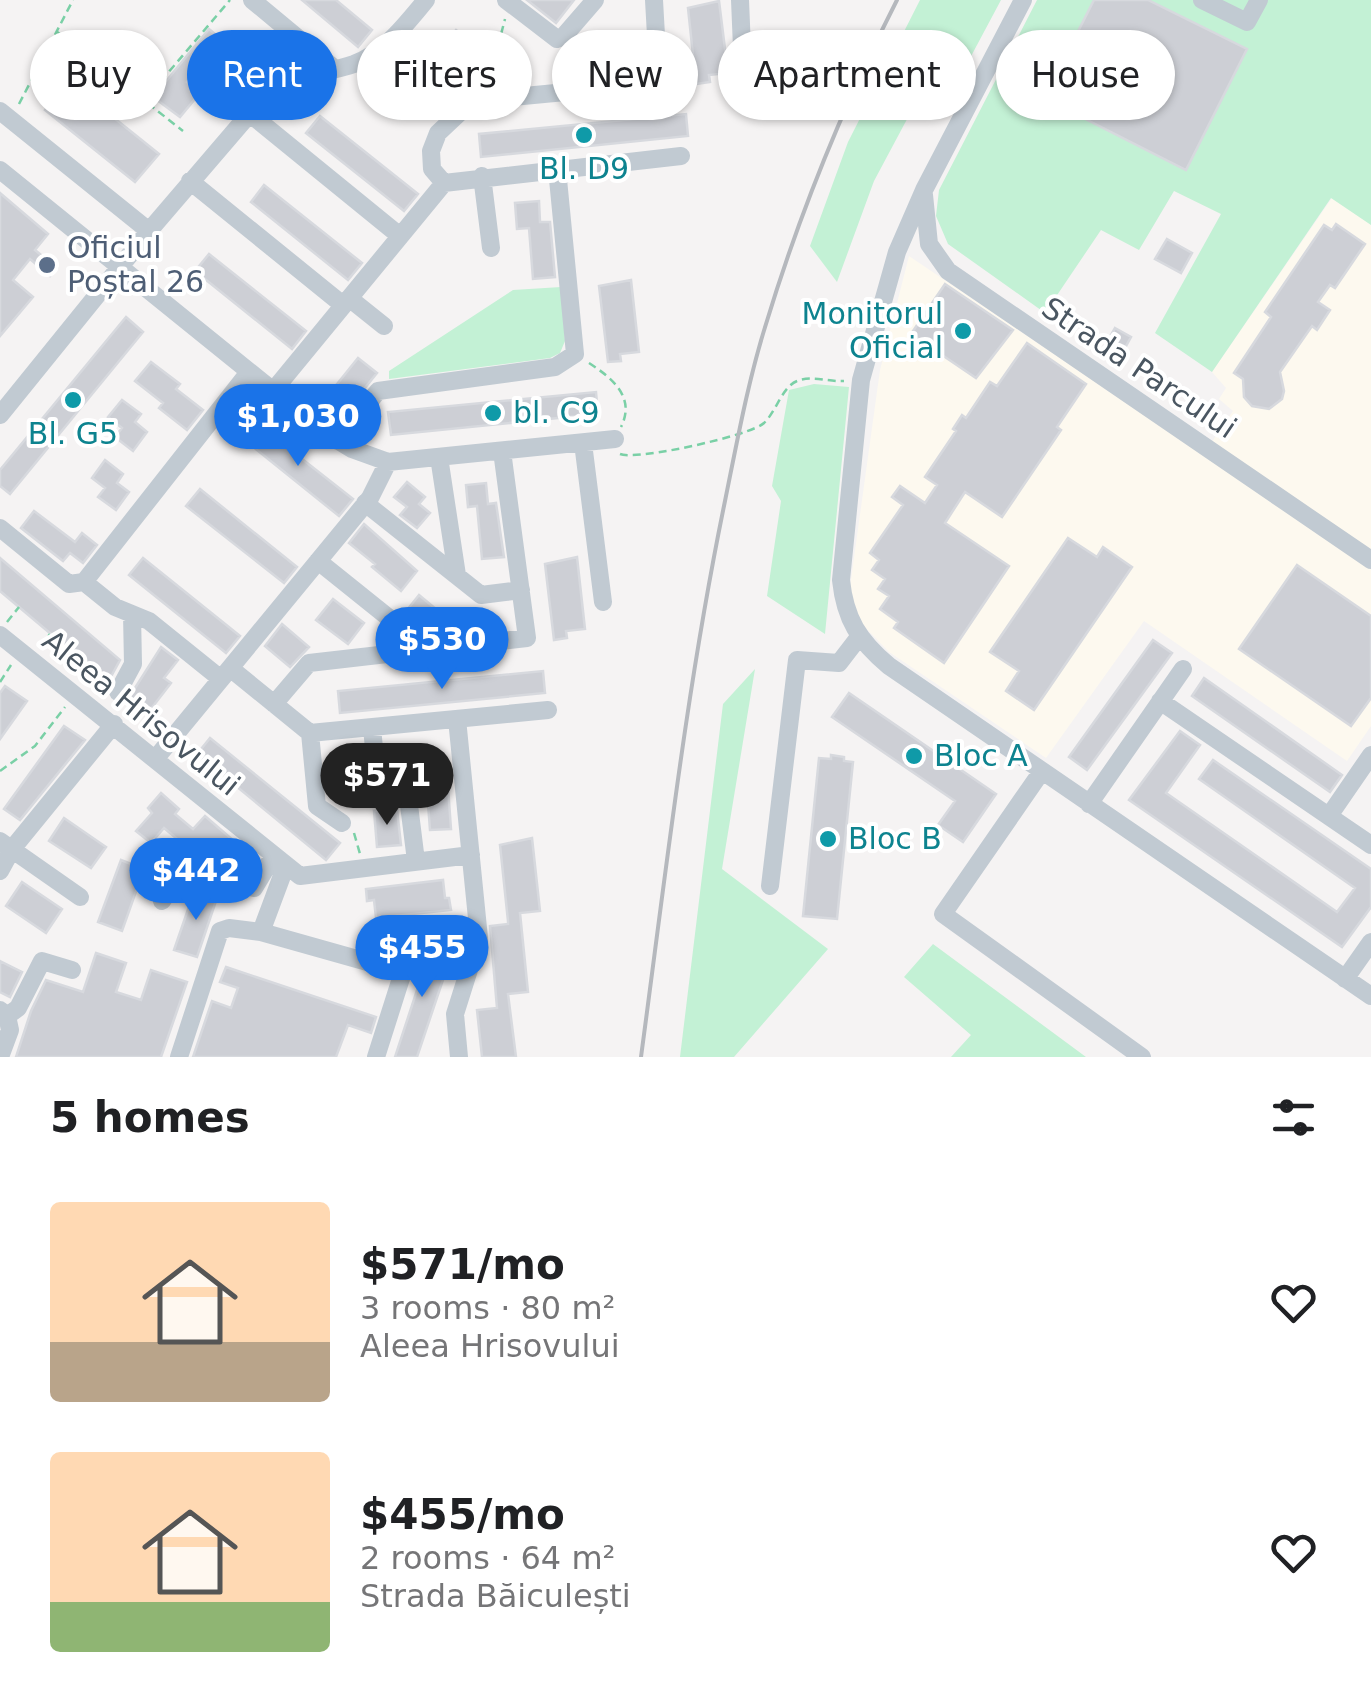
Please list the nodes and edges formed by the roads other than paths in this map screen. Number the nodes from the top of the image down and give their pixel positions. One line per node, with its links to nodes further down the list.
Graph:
1 (252, 0): 10 (street)
2 (595, 0): 8 (street)
3 (654, 0): 21 (street)
4 (740, 0): 11 (street)
5 (1022, 0): 22 (street)
6 (1202, 0): 7 (street)
7 (1260, 0)
8 (508, 1)
9 (414, 4): 12 (street)
10 (288, 30)
11 (741, 30)
12 (337, 68)
13 (6, 115): 23 (street)
14 (243, 120): 20 (street)
15 (258, 120): 24 (street)
16 (681, 156): 17 (street)
17 (557, 169): 19 (street); 33 (street)
18 (0, 170): 26 (street)
19 (482, 176): 21 (street); 25 (street)
20 (190, 181): 23 (street); 27 (street)
21 (444, 182): 24 (street)
22 (924, 190): 40 (street, Strada Parcului); 48 (street)
23 (148, 231): 26 (street)
24 (400, 236): 27 (street)
25 (491, 248)
26 (120, 266): 29 (street); 31 (street)
27 (346, 302): 28 (street); 30 (street)
28 (384, 326)
29 (249, 372): 30 (street); 43 (street)
30 (273, 391): 33 (street)
31 (0, 415)
32 (615, 440): 34 (street)
33 (338, 441): 37 (street)
34 (583, 443): 35 (street); 45 (street)
35 (502, 451): 36 (street); 44 (street)
36 (439, 457): 37 (street); 42 (street)
37 (388, 462): 38 (street)
38 (365, 503): 41 (street); 42 (street)
39 (0, 528): 43 (street)
40 (1371, 560)
41 (318, 561): 49 (street); 51 (street)
42 (456, 575): 44 (street)
43 (84, 582): 46 (street)
44 (521, 590): 49 (street)
45 (603, 602)
46 (132, 614): 51 (street); 52 (street)
47 (0, 633): 57 (street, Aleea Hrisovului)
48 (858, 637): 62 (street); 72 (street)
49 (413, 651): 54 (street)
50 (1183, 669): 53 (street)
51 (225, 674): 54 (street); 61 (street)
52 (118, 692)
53 (1160, 701): 63 (street); 64 (street)
54 (274, 704): 59 (street)
55 (548, 710): 56 (street)
56 (457, 720): 58 (street); 68 (street)
57 (114, 724): 61 (street, Aleea Hrisovului); 66 (street)
58 (372, 728): 59 (street); 70 (street)
59 (310, 733): 65 (street)
60 (1371, 756): 64 (street)
61 (156, 758): 69 (street, Aleea Hrisovului)
62 (1042, 771): 63 (street); 85 (street)
63 (1089, 804): 78 (street)
64 (1330, 816): 67 (street)
65 (342, 822)
66 (6, 845): 71 (street); 73 (street)
67 (1371, 845)
68 (471, 855): 70 (street); 84 (street)
69 (280, 860): 70 (street); 74 (street); 75 (street)
70 (416, 861)
71 (0, 871)
72 (770, 886)
73 (80, 897)
74 (162, 901)
75 (262, 932): 82 (street); 83 (street)
76 (1371, 942): 78 (street)
77 (72, 970): 80 (street)
78 (1345, 979): 79 (street)
79 (1371, 996)
80 (4, 1013): 81 (street)
81 (0, 1057)
82 (179, 1057)
83 (376, 1057)
84 (459, 1057)
85 (1142, 1057)

